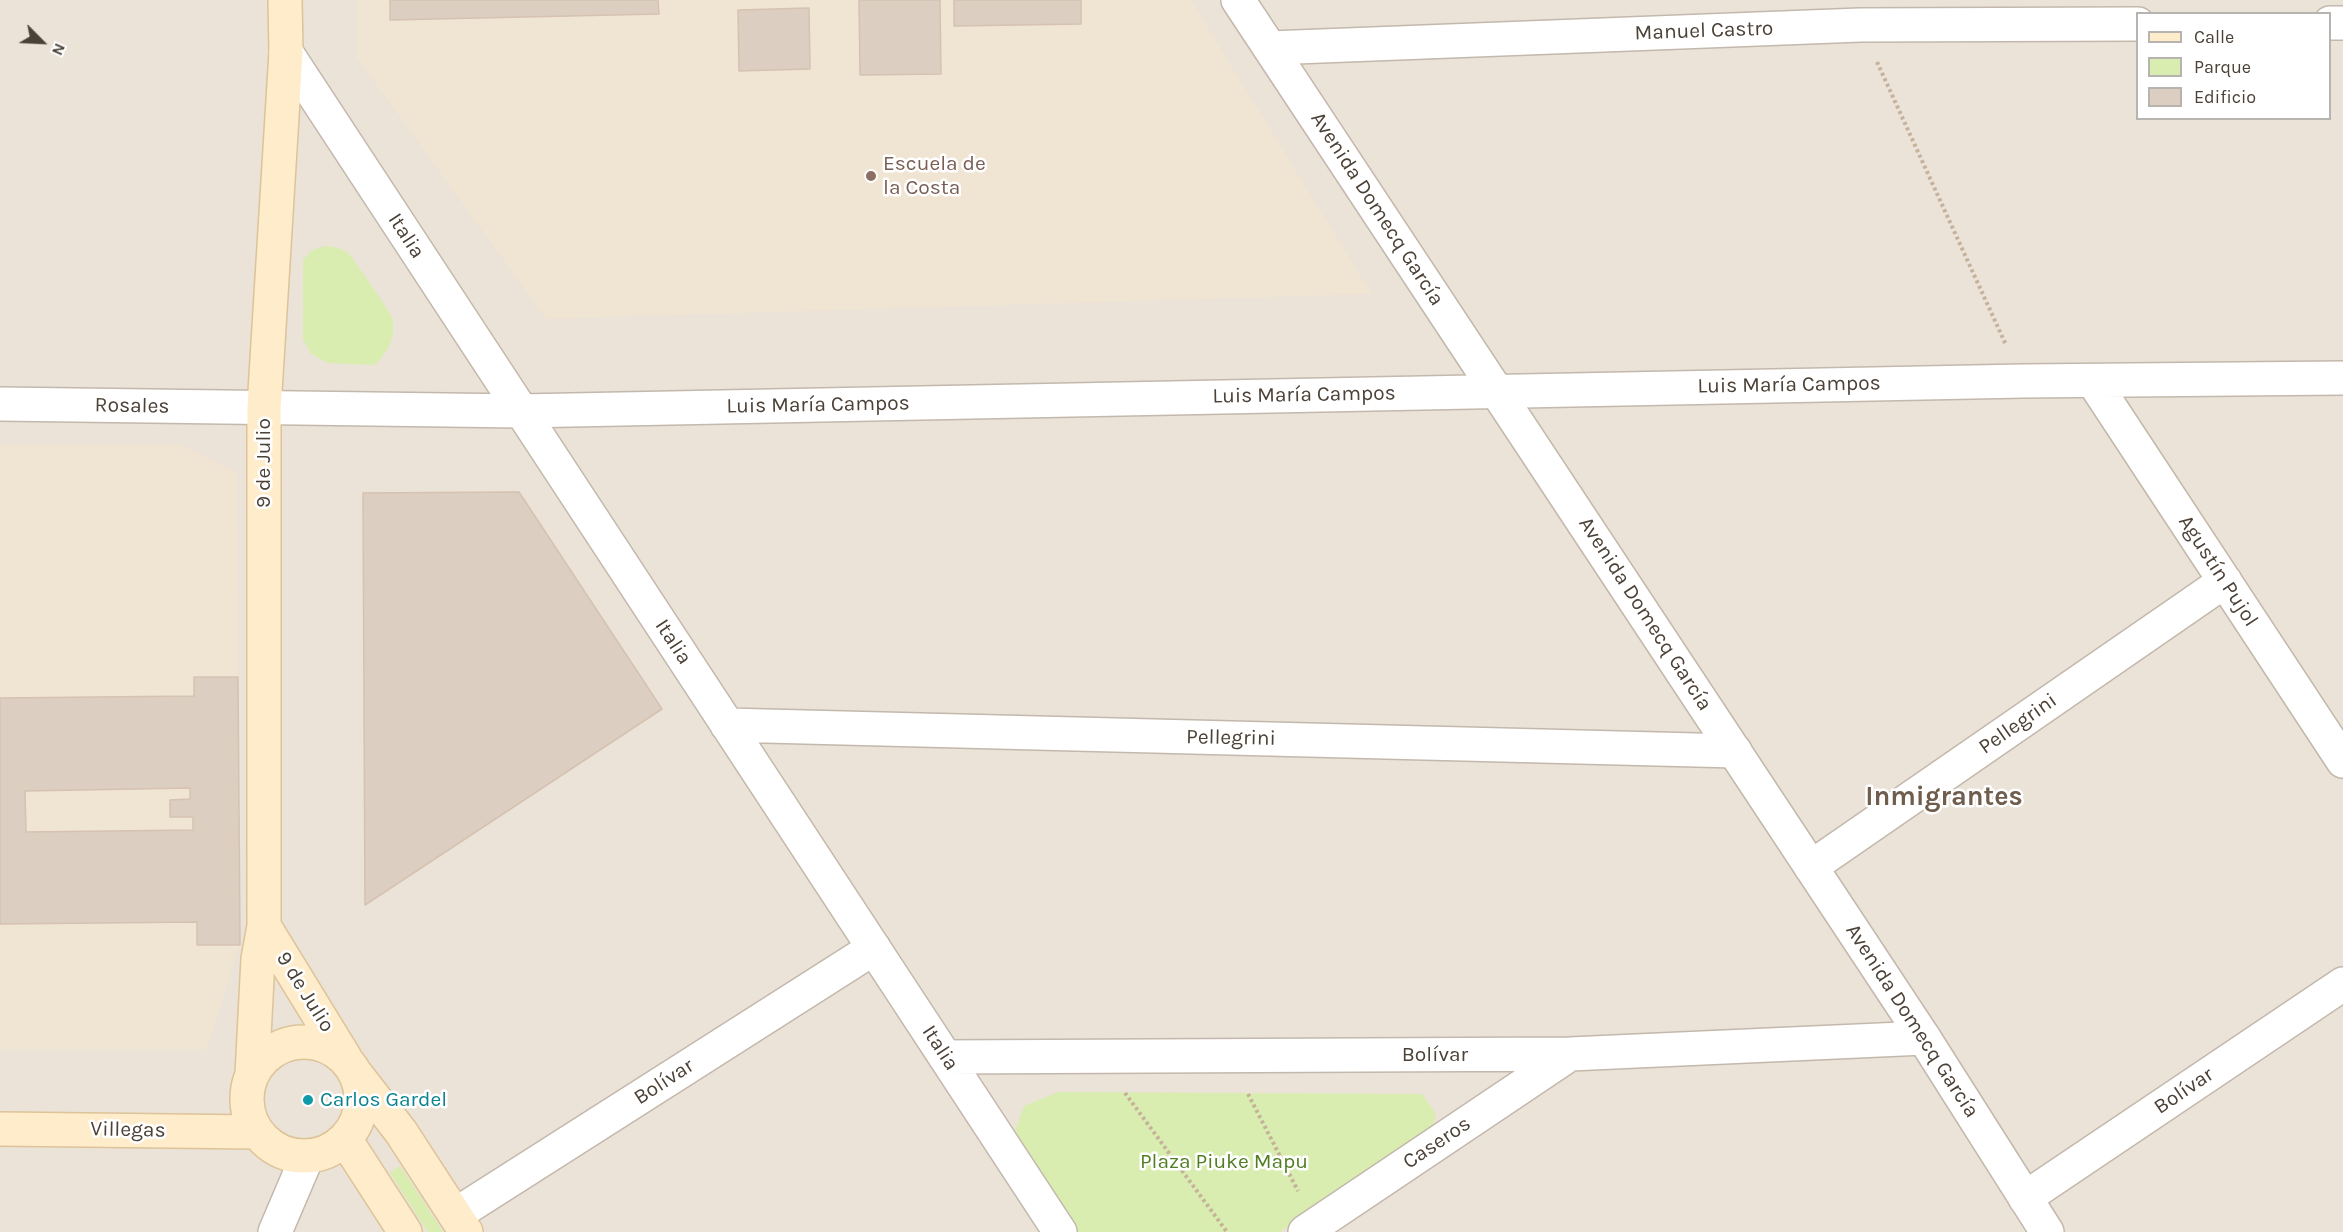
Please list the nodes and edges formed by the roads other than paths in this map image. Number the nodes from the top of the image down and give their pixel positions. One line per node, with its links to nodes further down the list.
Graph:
1 (285, 0): 5 (main road, 9 de Julio)
2 (1238, 0): 4 (street, Avenida Domecq García)
3 (2136, 24): 4 (street, Manuel Castro)
4 (1270, 48): 8 (street, Avenida Domecq García)
5 (286, 52): 10 (main road, 9 de Julio); 11 (street, Italia)
6 (2343, 378): 7 (street, Luis María Campos)
7 (2093, 381): 8 (street, Luis María Campos); 12 (street, Agustín Pujol)
8 (1497, 391): 11 (street, Luis María Campos); 14 (street, Avenida Domecq García)
9 (0, 404): 10 (street, Rosales)
10 (264, 408): 11 (street, Luis María Campos); 17 (main road, 9 de Julio)
11 (521, 411): 13 (street, Italia)
12 (2225, 581): 15 (street, Agustín Pujol); 16 (street, Pellegrini)
13 (727, 724): 14 (street, Pellegrini); 18 (street, Italia)
14 (1735, 751): 16 (street, Avenida Domecq García)
15 (2343, 761)
16 (1811, 867): 20 (street, Avenida Domecq García)
17 (264, 926): 23 (main road, 9 de Julio); 24 (main road, 9 de Julio)
18 (874, 948): 22 (street, Italia); 30 (street, Bolívar)
19 (2343, 984): 29 (street, Bolívar)
20 (1924, 1038): 21 (street, Bolívar); 29 (street, Avenida Domecq García)
21 (1570, 1054): 22 (street, Bolívar); 31 (street, Caseros)
22 (945, 1057): 34 (street, Italia)
23 (350, 1066): 24 (main road); 27 (main road); 30 (main road, 9 de Julio)
24 (252, 1075): 26 (main road)
25 (0, 1129): 26 (main road, Villegas)
26 (256, 1131): 28 (main road)
27 (345, 1139): 28 (main road); 33 (main road)
28 (307, 1157): 32 (street)
29 (2025, 1198): 35 (street, Avenida Domecq García)
30 (460, 1224)
31 (1311, 1228)
32 (275, 1232)
33 (405, 1232)
34 (1060, 1232)
35 (2047, 1232)

